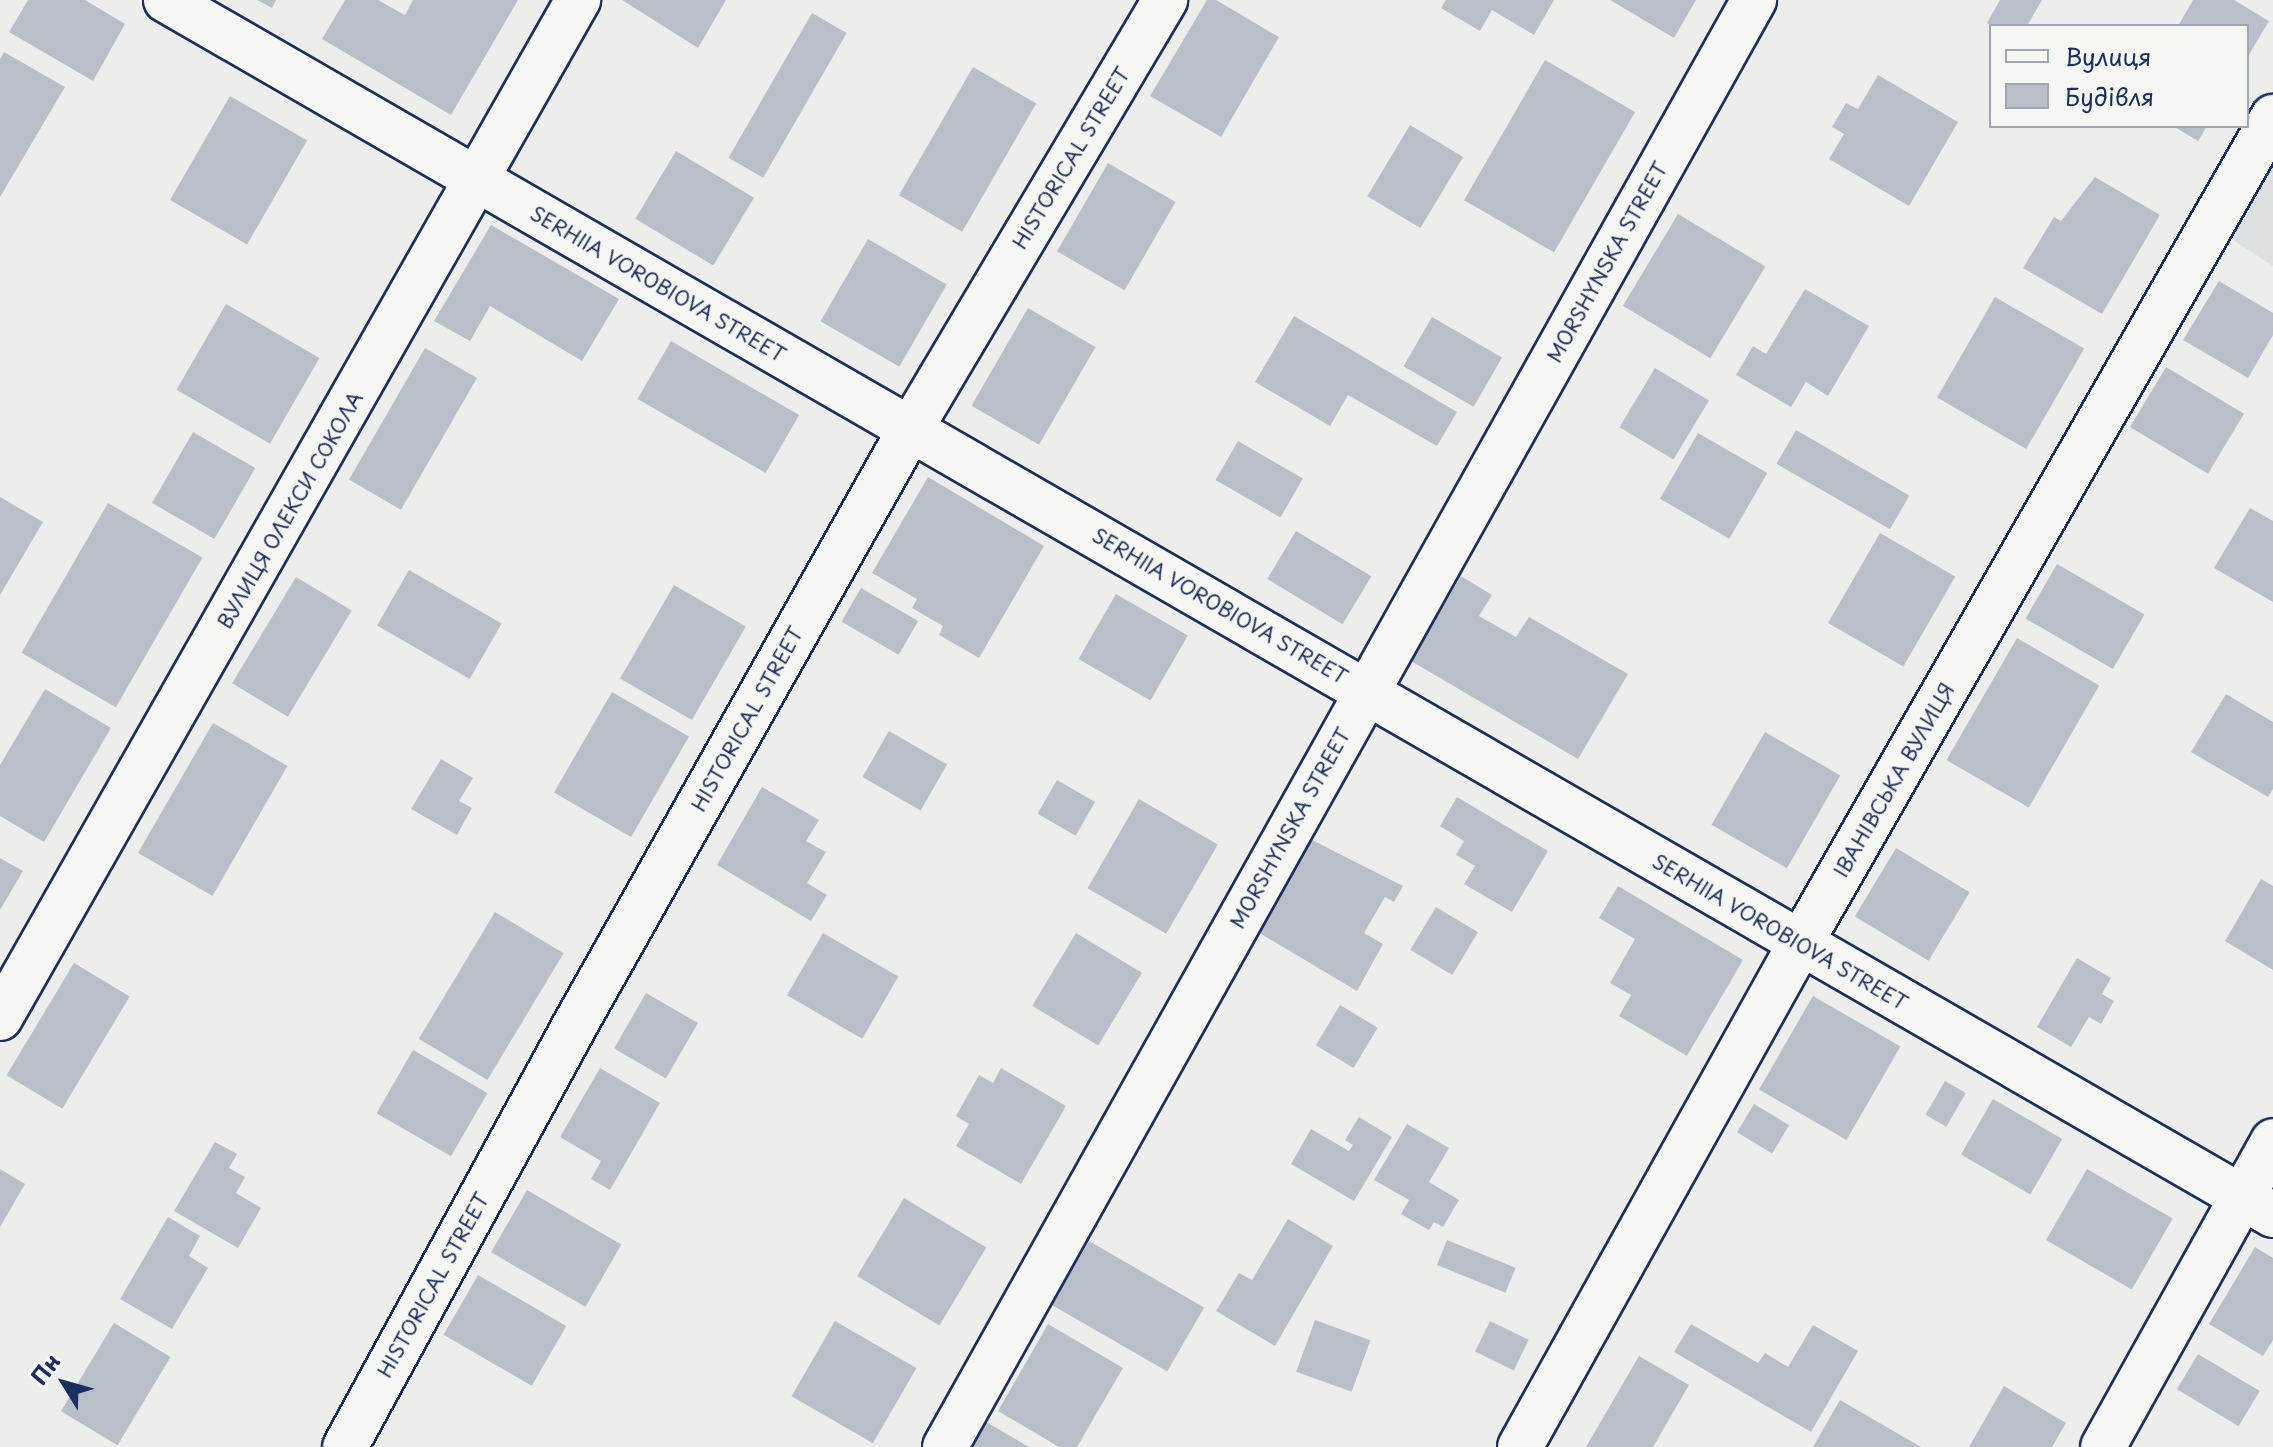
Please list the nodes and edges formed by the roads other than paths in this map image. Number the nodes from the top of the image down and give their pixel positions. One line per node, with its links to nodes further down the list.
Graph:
1 (166, 0): 6 (street, SERHIIA VOROBIOVA STREET)
2 (578, 0): 6 (street, ВУЛИЦЯ ОЛЕКСИ СОКОЛА)
3 (1165, 0): 7 (street, HISTORICAL STREET)
4 (1754, 0): 8 (street, MORSHYNSKA STREET)
5 (2273, 117): 9 (street, ІВАНІВСЬКА ВУЛИЦЯ)
6 (477, 182): 7 (street, SERHIIA VOROBIOVA STREET); 10 (street, ВУЛИЦЯ ОЛЕКСИ СОКОЛА)
7 (911, 428): 8 (street, SERHIIA VOROBIOVA STREET); 13 (street, HISTORICAL STREET)
8 (1366, 691): 9 (street, SERHIIA VOROBIOVA STREET); 14 (street, MORSHYNSKA STREET)
9 (1800, 944): 12 (street, SERHIIA VOROBIOVA STREET); 15 (street, ІВАНІВСЬКА ВУЛИЦЯ)
10 (0, 1018)
11 (2273, 1141): 12 (street)
12 (2257, 1206): 16 (street)
13 (345, 1447)
14 (945, 1447)
15 (1520, 1447)
16 (2103, 1447)

